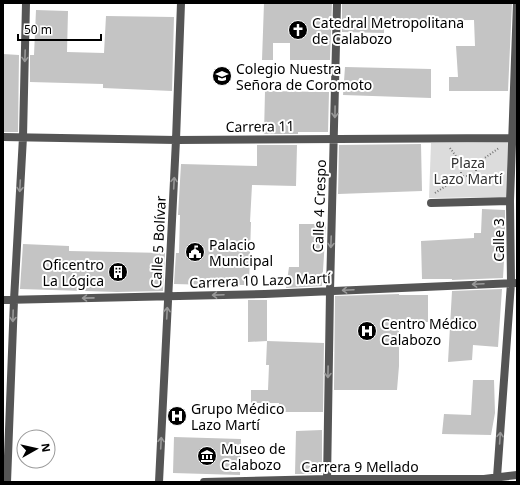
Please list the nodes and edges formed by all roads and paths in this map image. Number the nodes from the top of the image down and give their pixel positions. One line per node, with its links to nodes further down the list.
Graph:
1 (26, 3): 6 (street, one-way to 6)
2 (181, 3): 9 (street, Calle 5 Bolívar)
3 (337, 3): 7 (street, Calle 4 Crespo, one-way to 7)
4 (517, 3): 8 (street, Calle 3)
5 (3, 137): 6 (street, Carrera 11)
6 (23, 137): 9 (street, Carrera 11); 24 (street, one-way to 24)
7 (334, 138): 8 (street, Carrera 11); 9 (street, Carrera 11); 21 (street, Calle 4 Crespo, one-way to 21)
8 (515, 138): 18 (street, Calle 3)
9 (176, 140): 22 (street, Calle 5 Bolívar, one-way to 9)
10 (502, 146): 13 (path)
11 (449, 148): 12 (path)
12 (461, 163): 13 (path); 14 (path)
13 (476, 164): 15 (path)
14 (461, 176): 15 (path); 17 (path)
15 (476, 176): 16 (path)
16 (507, 178)
17 (435, 194)
18 (510, 201): 19 (street); 20 (street, Calle 3)
19 (431, 203)
20 (514, 283): 21 (street, Carrera 10 Lazo Martí, one-way to 21); 26 (street, Calle 3, one-way to 20)
21 (330, 291): 22 (street, Carrera 10 Lazo Martí, one-way to 22); 27 (street, Calle 4 Crespo, one-way to 27)
22 (168, 297): 24 (street, Carrera 10 Lazo Martí, one-way to 24); 29 (street, Calle 5 Bolívar, one-way to 22)
23 (3, 300): 24 (street, Carrera 10 Lazo Martí)
24 (14, 300): 28 (street, one-way to 28)
25 (517, 475): 26 (street, Carrera 9 Mellado)
26 (497, 477): 27 (street, Carrera 9 Mellado)
27 (327, 481): 31 (street, Carrera 9 Mellado)
28 (7, 482)
29 (159, 482)
30 (204, 482): 31 (street, Carrera 9 Mellado)
31 (232, 482)

